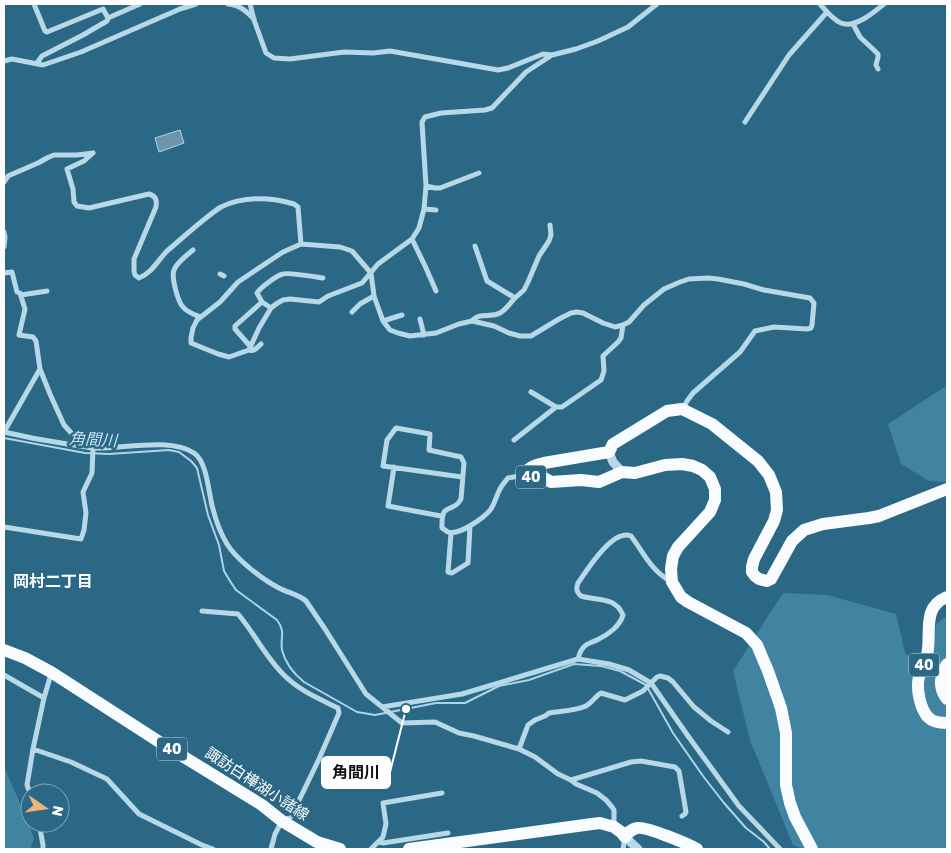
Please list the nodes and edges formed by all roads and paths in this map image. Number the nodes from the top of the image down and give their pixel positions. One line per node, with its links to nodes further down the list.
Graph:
1 (34, 4): 10 (street)
2 (140, 4): 10 (street)
3 (196, 4): 15 (street)
4 (228, 4): 11 (street)
5 (250, 4): 11 (street)
6 (657, 4): 13 (street)
7 (820, 4): 9 (street)
8 (884, 4): 12 (street)
9 (827, 12): 12 (street); 17 (street)
10 (108, 18): 15 (street)
11 (254, 20): 13 (street)
12 (853, 24): 16 (street)
13 (552, 55): 20 (street)
14 (4, 61): 15 (street)
15 (36, 63)
16 (878, 68)
17 (745, 122)
18 (480, 173): 20 (street)
19 (4, 182): 27 (street)
20 (426, 186): 21 (street)
21 (424, 208): 22 (street); 25 (street)
22 (436, 210)
23 (550, 226): 39 (street)
24 (4, 232): 29 (street)
25 (412, 239): 33 (street); 36 (street)
26 (347, 242): 31 (street)
27 (301, 244): 31 (street); 44 (street)
28 (475, 246): 39 (street)
29 (4, 247)
30 (193, 250): 44 (street)
31 (352, 251): 33 (street)
32 (4, 273): 37 (street)
33 (371, 273): 38 (street); 41 (street)
34 (324, 278): 40 (street)
35 (47, 291): 37 (street)
36 (436, 291)
37 (21, 295): 52 (street)
38 (374, 296): 42 (street); 46 (street)
39 (515, 298): 47 (street)
40 (262, 302): 41 (street); 51 (street)
41 (271, 308): 51 (street)
42 (352, 312)
43 (402, 315): 46 (street)
44 (200, 318): 51 (street)
45 (420, 319): 49 (street)
46 (383, 321): 49 (street)
47 (472, 321): 48 (street); 49 (street)
48 (623, 325): 54 (street); 55 (street)
49 (424, 335)
50 (262, 344): 51 (street)
51 (249, 348)
52 (40, 369): 57 (street); 57 (street)
53 (531, 392): 54 (street)
54 (556, 407): 56 (street)
55 (682, 409): 59 (main road); 64 (main road)
56 (514, 440)
57 (77, 446): 58 (street)
58 (93, 449): 67 (street); 80 (street)
59 (609, 452): 61 (street); 62 (main road, 40)
60 (394, 467): 63 (street); 63 (street); 65 (street)
61 (622, 472): 62 (main road, 40); 69 (main road, 40)
62 (525, 474): 66 (street)
63 (462, 477): 65 (street)
64 (947, 489)
65 (442, 516): 68 (street)
66 (470, 526): 68 (street); 68 (street)
67 (4, 527)
68 (451, 533)
69 (672, 582): 73 (street); 104 (main road)
70 (947, 597): 81 (main road, 40)
71 (202, 611): 89 (street)
72 (4, 650): 75 (main road, 諏訪白樺湖小諸線 / 40)
73 (578, 659): 77 (street); 80 (street)
74 (947, 664): 79 (main road, 40)
75 (51, 672): 78 (street); 89 (main road, 諏訪白樺湖小諸線 / 40)
76 (4, 675): 78 (street)
77 (651, 683): 82 (street); 84 (street); 103 (street)
78 (44, 698): 83 (street)
79 (947, 698)
80 (383, 708): 84 (street)
81 (947, 723)
82 (728, 732)
83 (33, 749): 86 (street); 96 (street)
84 (519, 749): 85 (street)
85 (571, 780): 88 (street); 90 (street)
86 (27, 783)
87 (442, 793): 93 (street)
88 (682, 816)
89 (282, 821): 97 (street); 98 (main road, 諏訪白樺湖小諸線 / 40)
90 (614, 827): 94 (main road); 100 (main road)
91 (41, 833): 95 (street)
92 (448, 833): 93 (street)
93 (379, 841): 99 (street)
94 (624, 843): 101 (street); 102 (main road)
95 (43, 849)
96 (213, 849)
97 (271, 849)
98 (340, 849)
99 (371, 849)
100 (409, 849)
101 (638, 849)
102 (697, 849)
103 (780, 849)
104 (812, 849)

